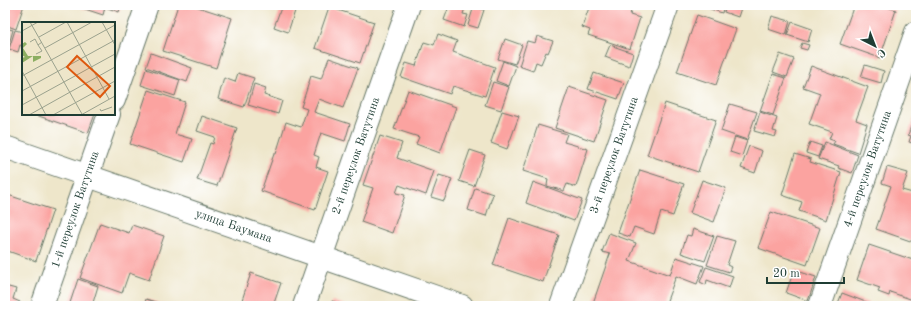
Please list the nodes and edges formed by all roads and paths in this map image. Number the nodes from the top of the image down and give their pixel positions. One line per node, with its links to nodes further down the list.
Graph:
1 (147, 5): 5 (street)
2 (410, 5): 9 (street, 2-й переулок Ватутина)
3 (668, 5): 13 (street, 3-й переулок Ватутина)
4 (916, 32): 14 (street, 4-й переулок Ватутина)
5 (115, 97)
6 (109, 115): 8 (street, 1-й переулок Ватутина)
7 (5, 147): 8 (street, улица Баумана)
8 (88, 176): 9 (street, улица Баумана); 10 (street, 1-й переулок Ватутина)
9 (321, 257): 11 (street, 2-й переулок Ватутина); 12 (street, улица Баумана)
10 (42, 306)
11 (304, 306)
12 (462, 306)
13 (561, 306)
14 (820, 306)

